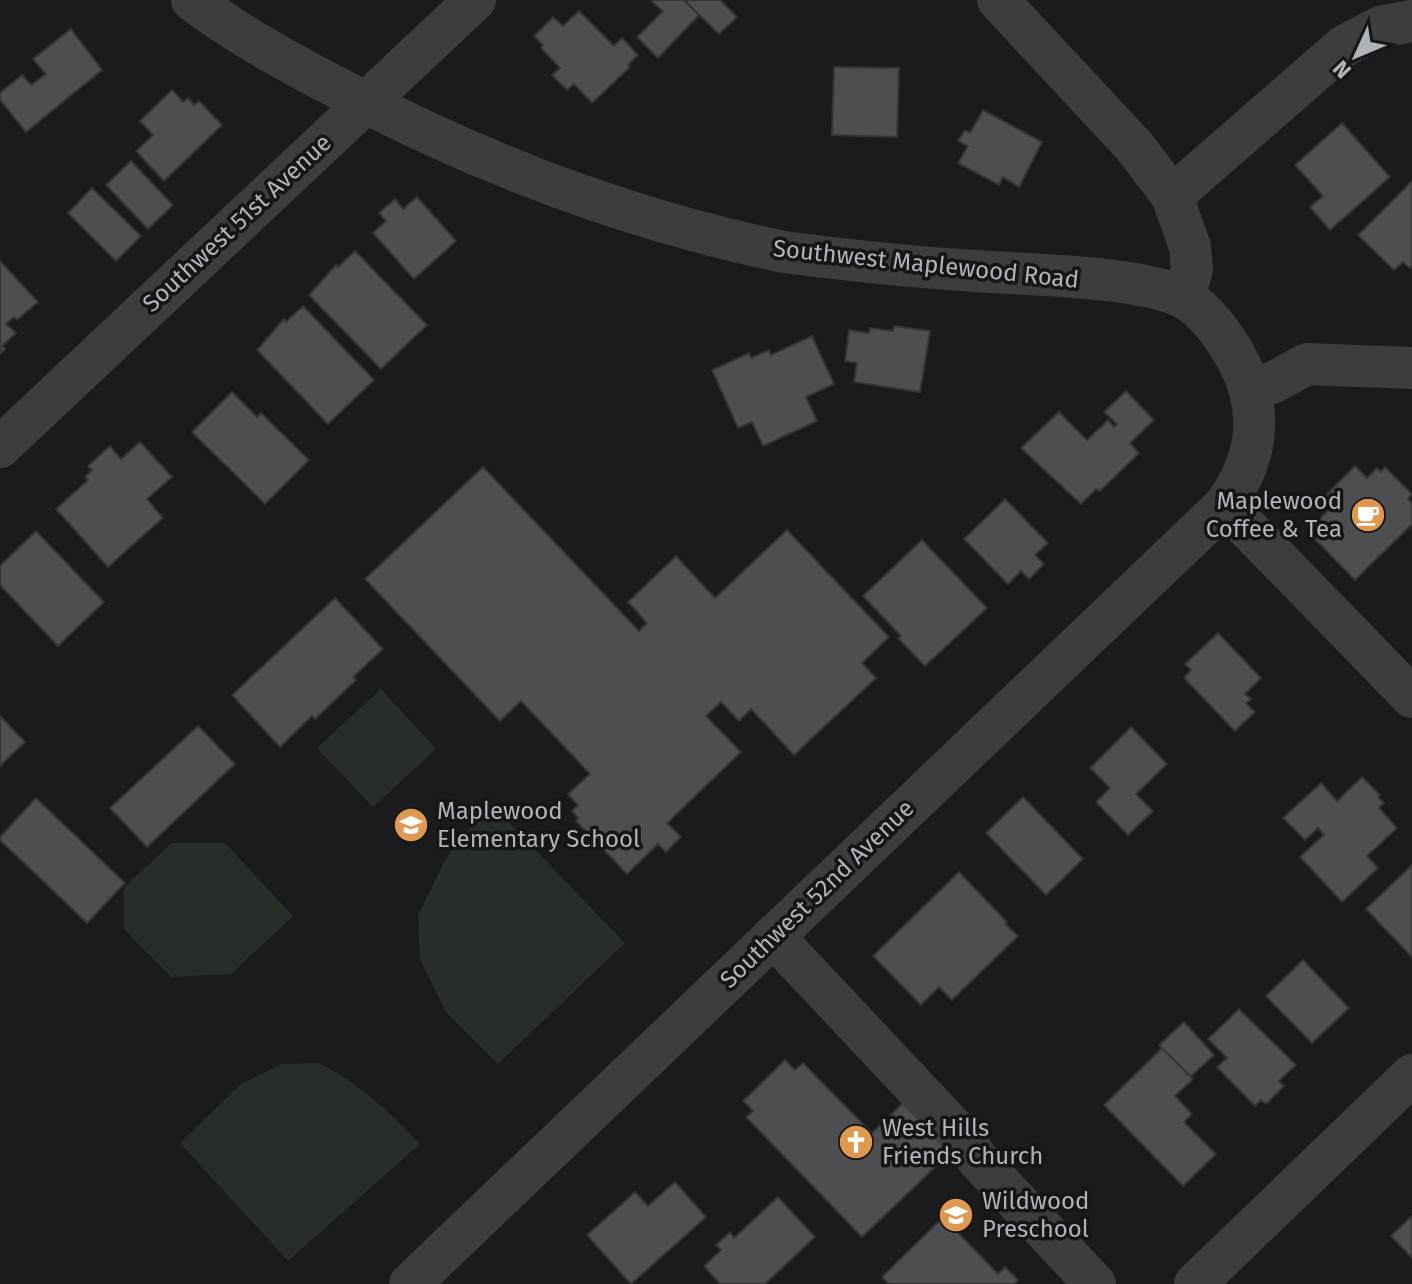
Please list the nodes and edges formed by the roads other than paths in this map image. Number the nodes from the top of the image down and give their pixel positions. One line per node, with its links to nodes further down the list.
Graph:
1 (192, 0): 5 (street, Southwest Maplewood Road)
2 (475, 0): 5 (street, Southwest 51st Avenue)
3 (998, 0): 6 (street)
4 (1412, 21): 6 (street)
5 (366, 102): 7 (street, Southwest Maplewood Road); 11 (street, Southwest 51st Avenue)
6 (1172, 196): 7 (street)
7 (1184, 298): 9 (street, Southwest 52nd Avenue)
8 (1412, 368): 9 (street)
9 (1260, 386): 10 (street); 12 (street, Southwest 52nd Avenue)
10 (1412, 395)
11 (0, 447)
12 (1225, 505): 13 (street); 14 (street, Southwest 52nd Avenue)
13 (1412, 697)
14 (773, 936): 16 (street, Southwest 52nd Avenue); 17 (street)
15 (1412, 1075): 18 (street)
16 (410, 1284)
17 (1095, 1284)
18 (1195, 1284)

